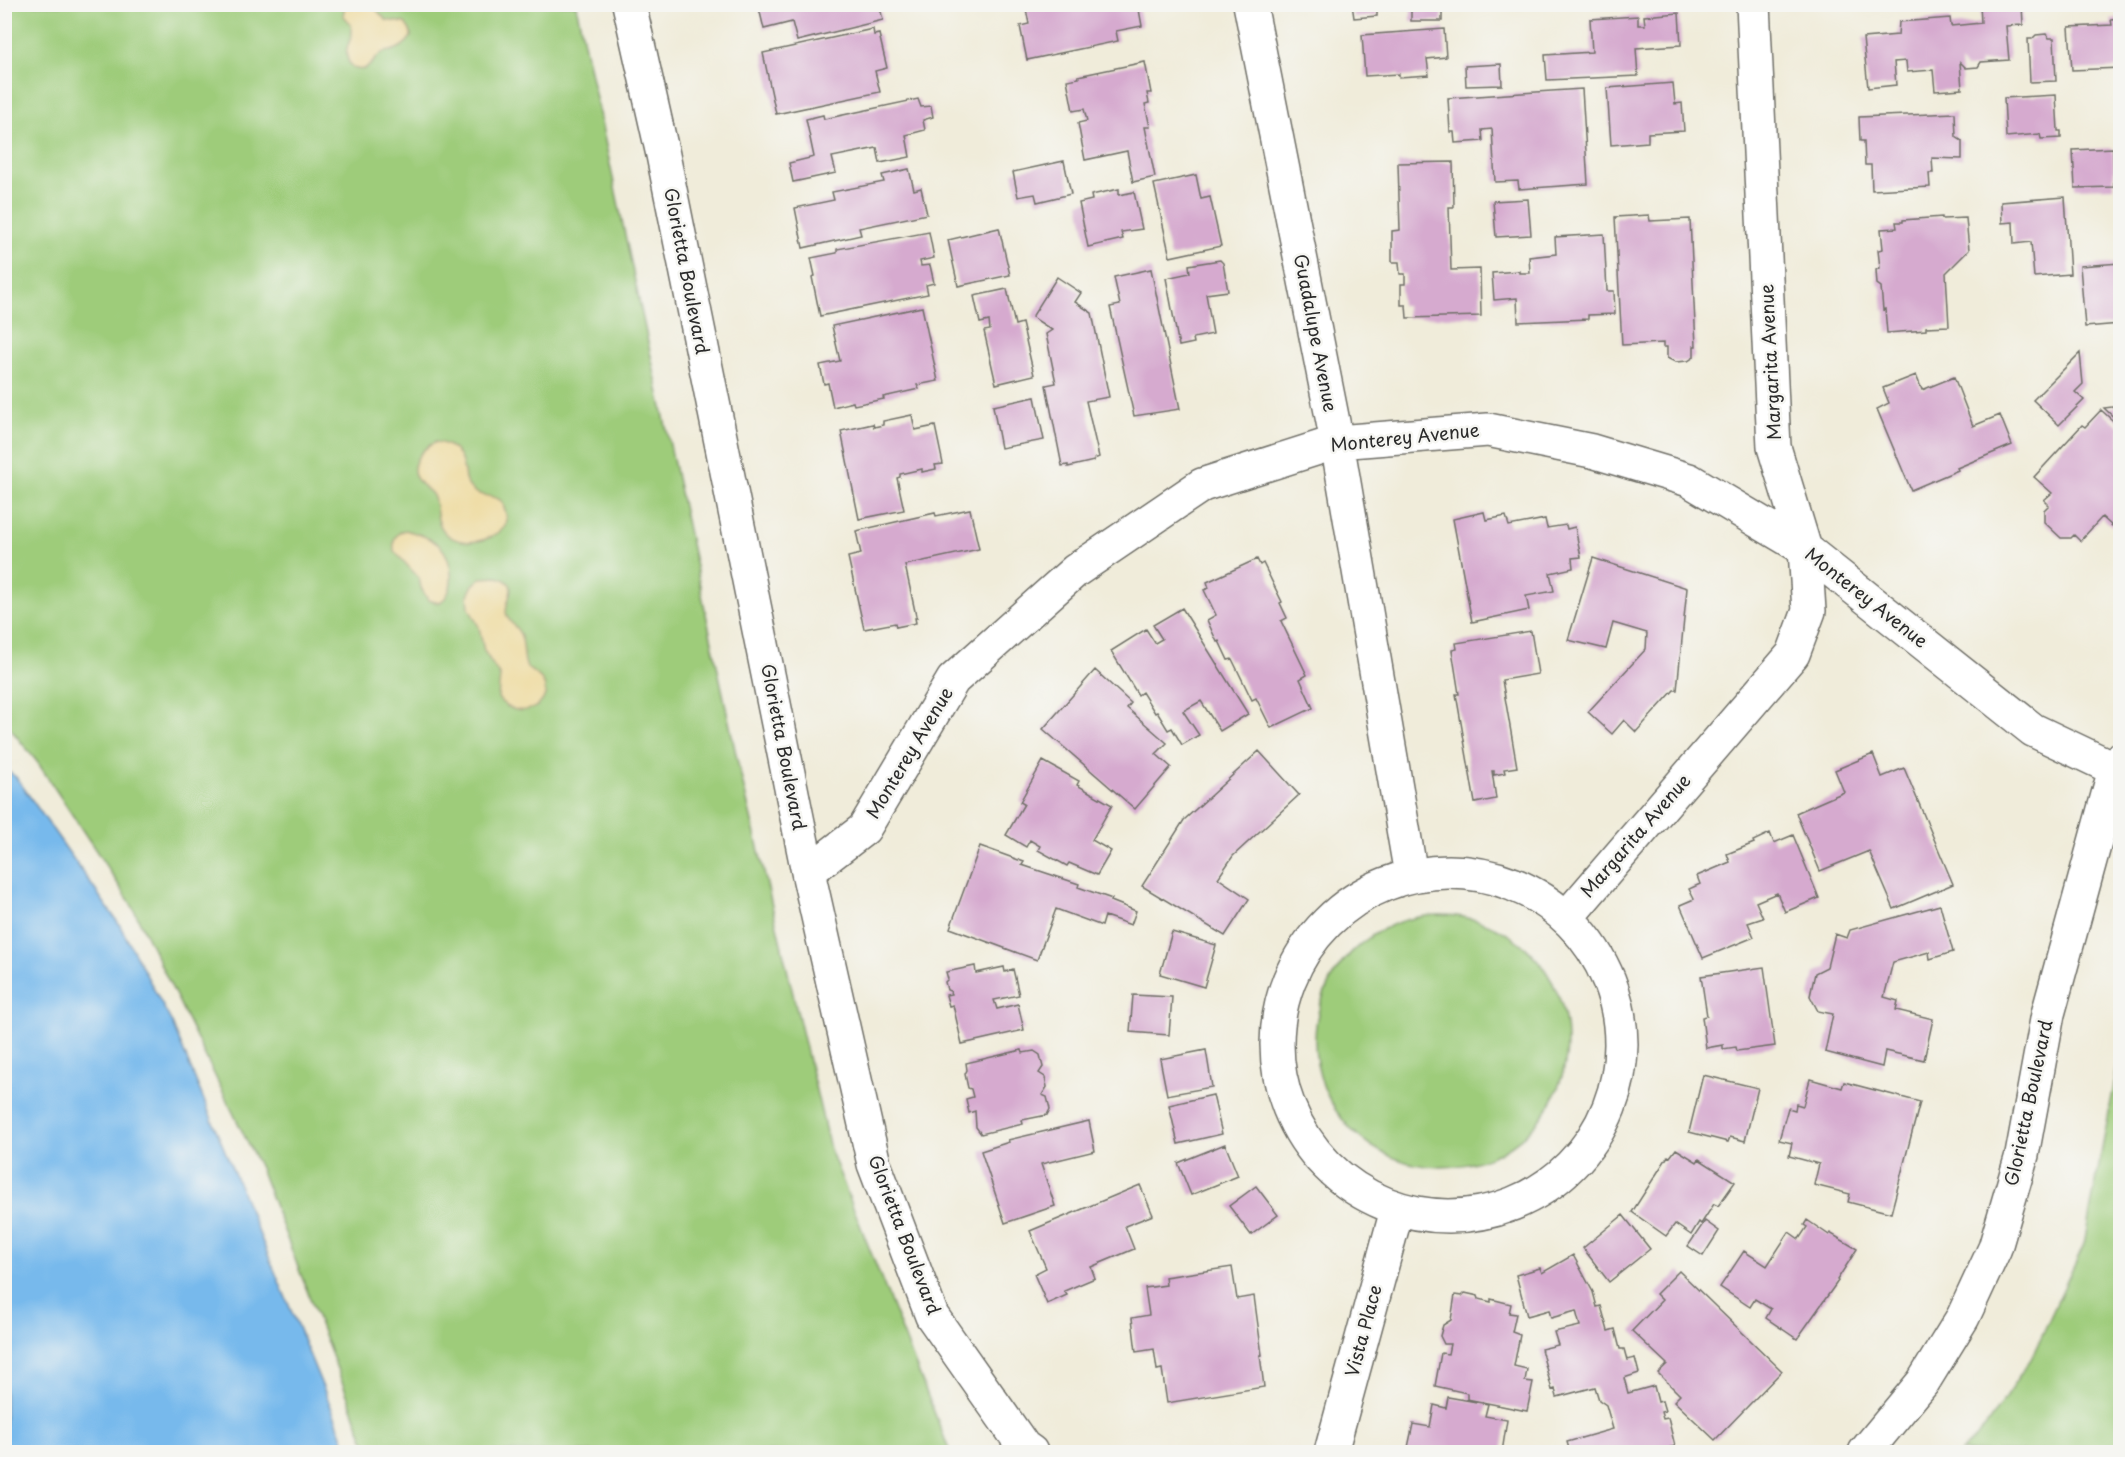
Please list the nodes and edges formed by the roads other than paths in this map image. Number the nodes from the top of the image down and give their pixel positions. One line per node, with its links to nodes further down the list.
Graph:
1 (629, 4): 8 (street, Glorietta Boulevard)
2 (1236, 4): 4 (street)
3 (1753, 4): 6 (street, Margarita Avenue)
4 (1252, 20): 5 (street, Guadalupe Avenue)
5 (1337, 442): 6 (street, Monterey Avenue); 8 (street, Monterey Avenue); 9 (street, Guadalupe Avenue)
6 (1805, 549): 7 (street, Monterey Avenue); 10 (street, Margarita Avenue)
7 (2118, 764): 14 (street, Glorietta Boulevard)
8 (808, 873): 12 (street, Glorietta Boulevard)
9 (1411, 875): 10 (street); 11 (street)
10 (1567, 917): 11 (street)
11 (1397, 1210): 13 (street, Vista Place)
12 (1031, 1452)
13 (1331, 1452)
14 (1865, 1452)

